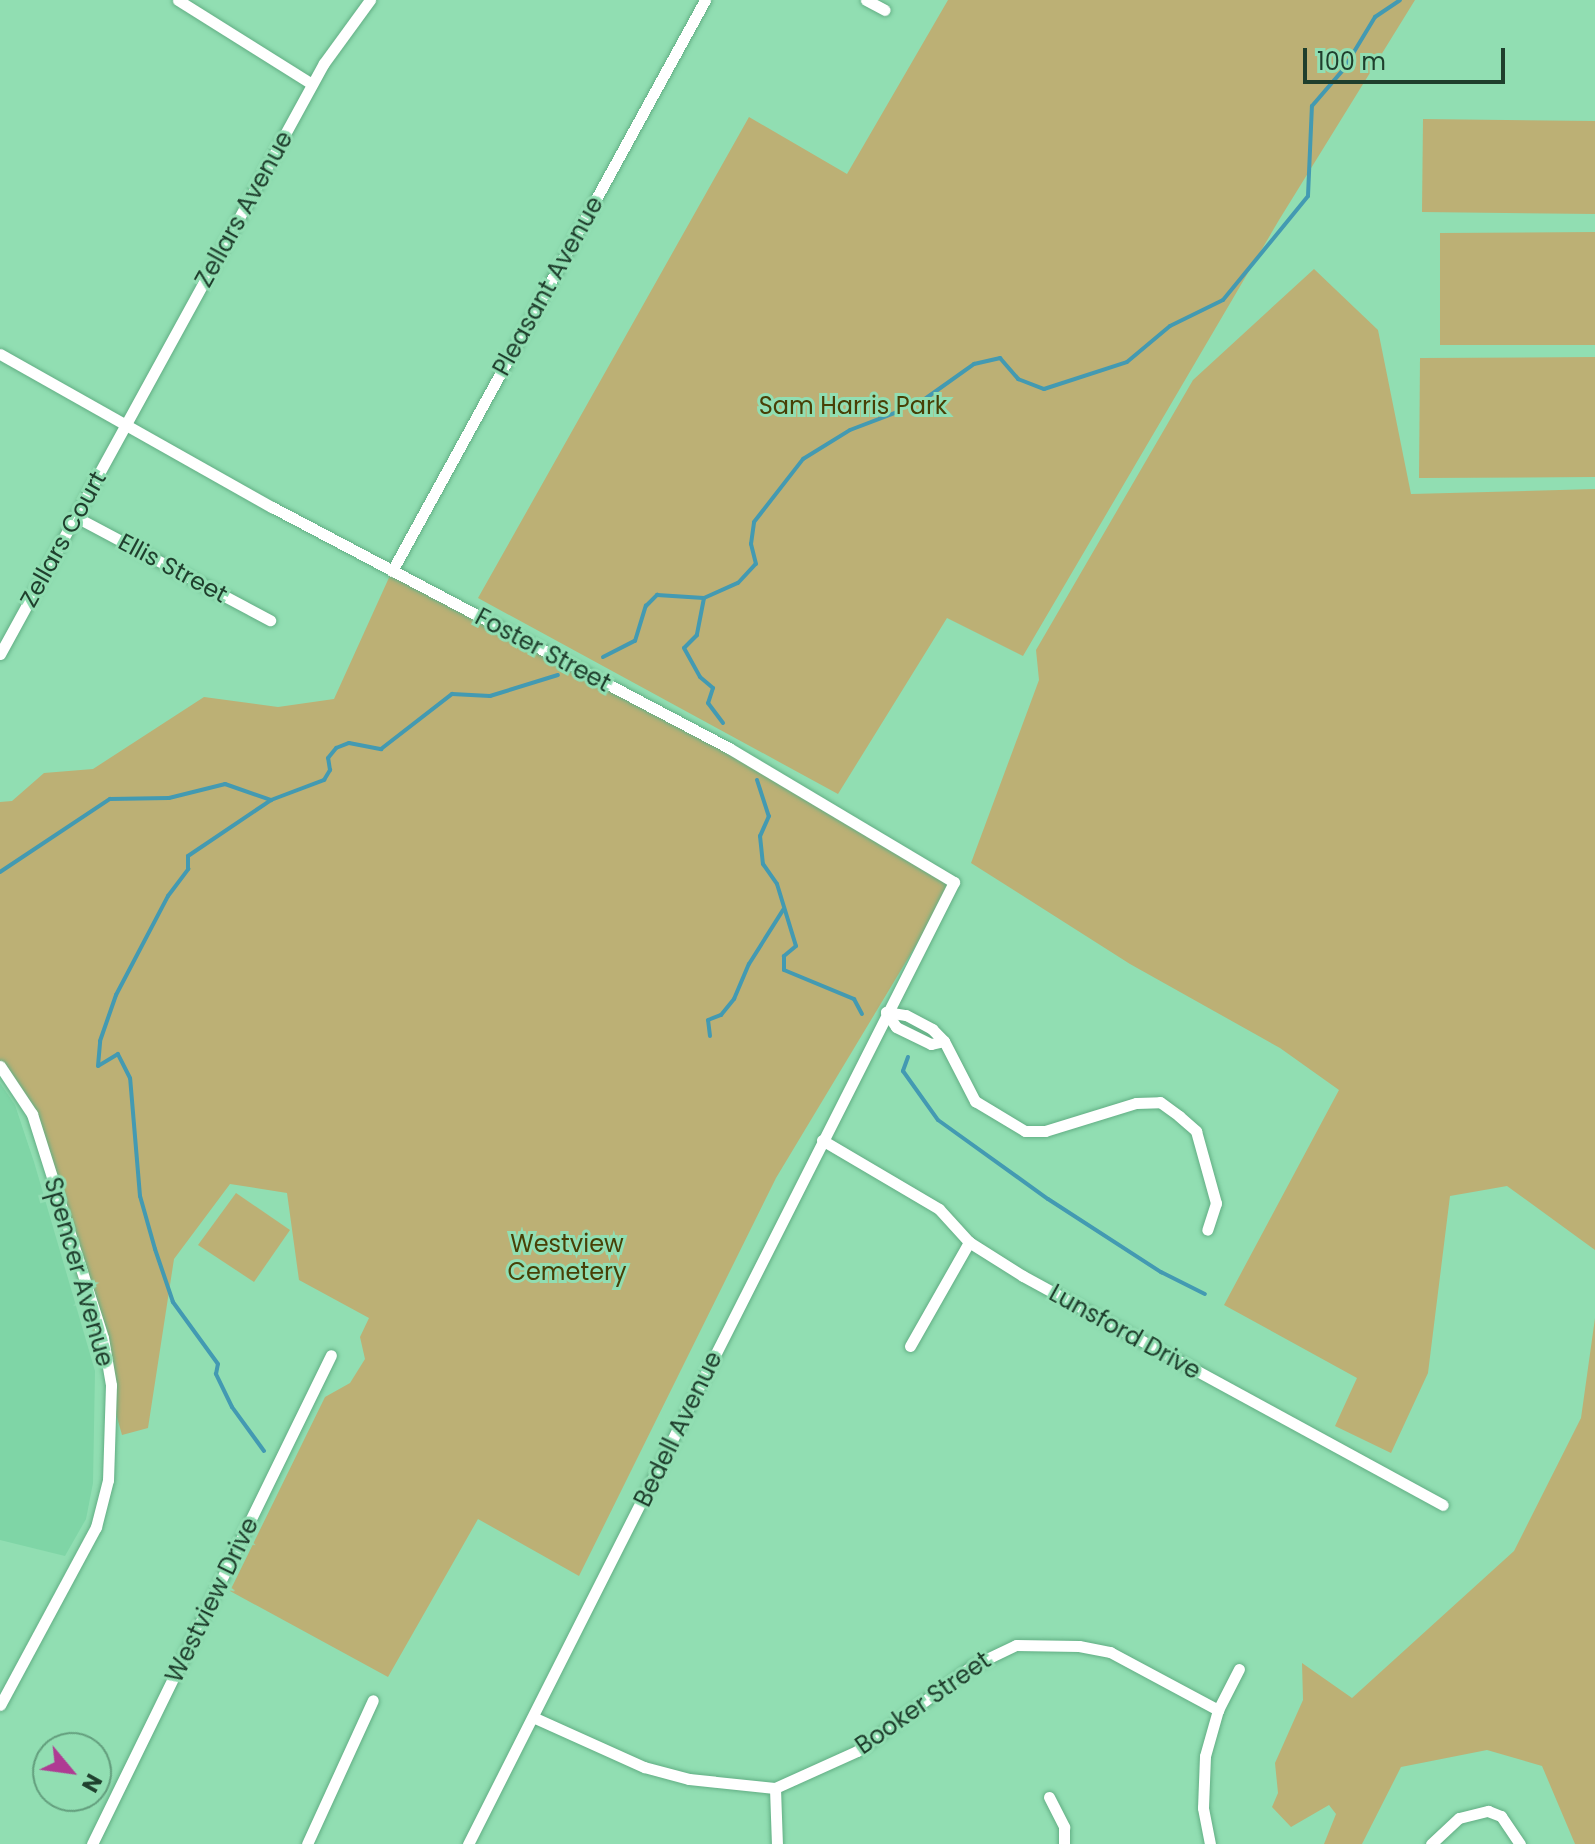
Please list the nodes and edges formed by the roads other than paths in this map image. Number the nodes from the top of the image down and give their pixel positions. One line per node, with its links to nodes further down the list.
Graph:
1 (178, 0): 6 (street)
2 (370, 0): 6 (street, Zellars Avenue)
3 (705, 0): 10 (street, Pleasant Avenue)
4 (866, 0): 5 (street)
5 (885, 10)
6 (312, 84): 8 (street, Zellars Avenue)
7 (0, 354): 8 (street, Foster Street)
8 (127, 424): 9 (street, Zellars Court); 10 (street, Foster Street)
9 (76, 517): 11 (street, Ellis Street); 12 (street, Zellars Court)
10 (392, 571): 13 (street, Foster Street)
11 (270, 620)
12 (0, 654)
13 (886, 1012): 15 (street, Bedell Avenue); 16 (street)
14 (0, 1066): 23 (street, Spencer Avenue)
15 (822, 1140): 17 (street, Lunsford Drive); 25 (street, Bedell Avenue)
16 (1207, 1230)
17 (969, 1242): 18 (street); 20 (street, Lunsford Drive)
18 (910, 1346)
19 (331, 1355): 28 (street, Westview Drive)
20 (1443, 1505)
21 (1239, 1669): 24 (street)
22 (373, 1700): 29 (street)
23 (0, 1705)
24 (1218, 1710): 26 (street, Booker Street); 33 (street)
25 (535, 1718): 26 (street); 30 (street, Bedell Avenue)
26 (775, 1788): 31 (street)
27 (1049, 1797): 32 (street)
28 (92, 1844)
29 (307, 1844)
30 (468, 1844)
31 (777, 1844)
32 (1064, 1844)
33 (1210, 1844)
34 (1431, 1844): 35 (street)
35 (1520, 1844)

